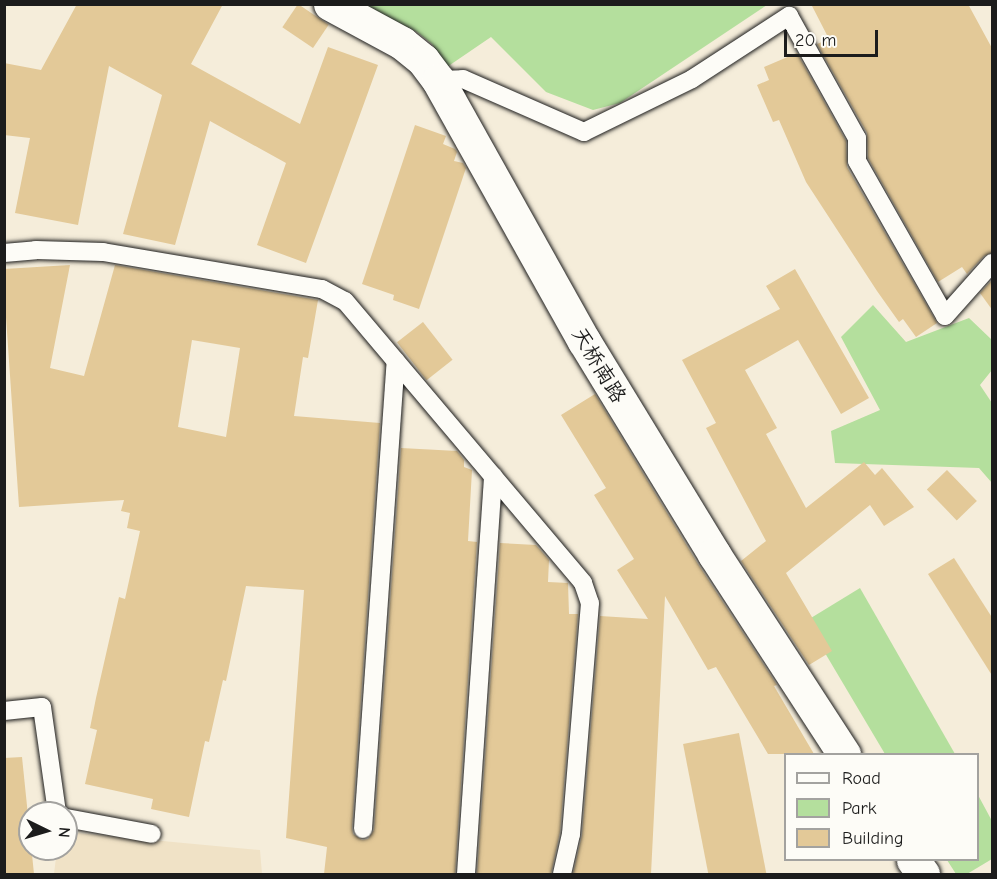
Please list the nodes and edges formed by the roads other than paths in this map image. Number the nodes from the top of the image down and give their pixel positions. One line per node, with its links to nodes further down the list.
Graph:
1 (330, 4): 3 (street, 天桥南路)
2 (785, 10): 3 (lane); 5 (lane)
3 (438, 80): 9 (street, 天桥南路)
4 (4, 253): 6 (lane)
5 (993, 263)
6 (396, 361): 7 (lane); 12 (lane)
7 (493, 476): 15 (lane); 16 (lane)
8 (4, 711): 10 (lane)
9 (843, 753)
10 (55, 801)
11 (78, 820): 13 (lane)
12 (363, 829)
13 (152, 834)
14 (914, 861): 17 (street)
15 (466, 874)
16 (562, 874)
17 (923, 874)

